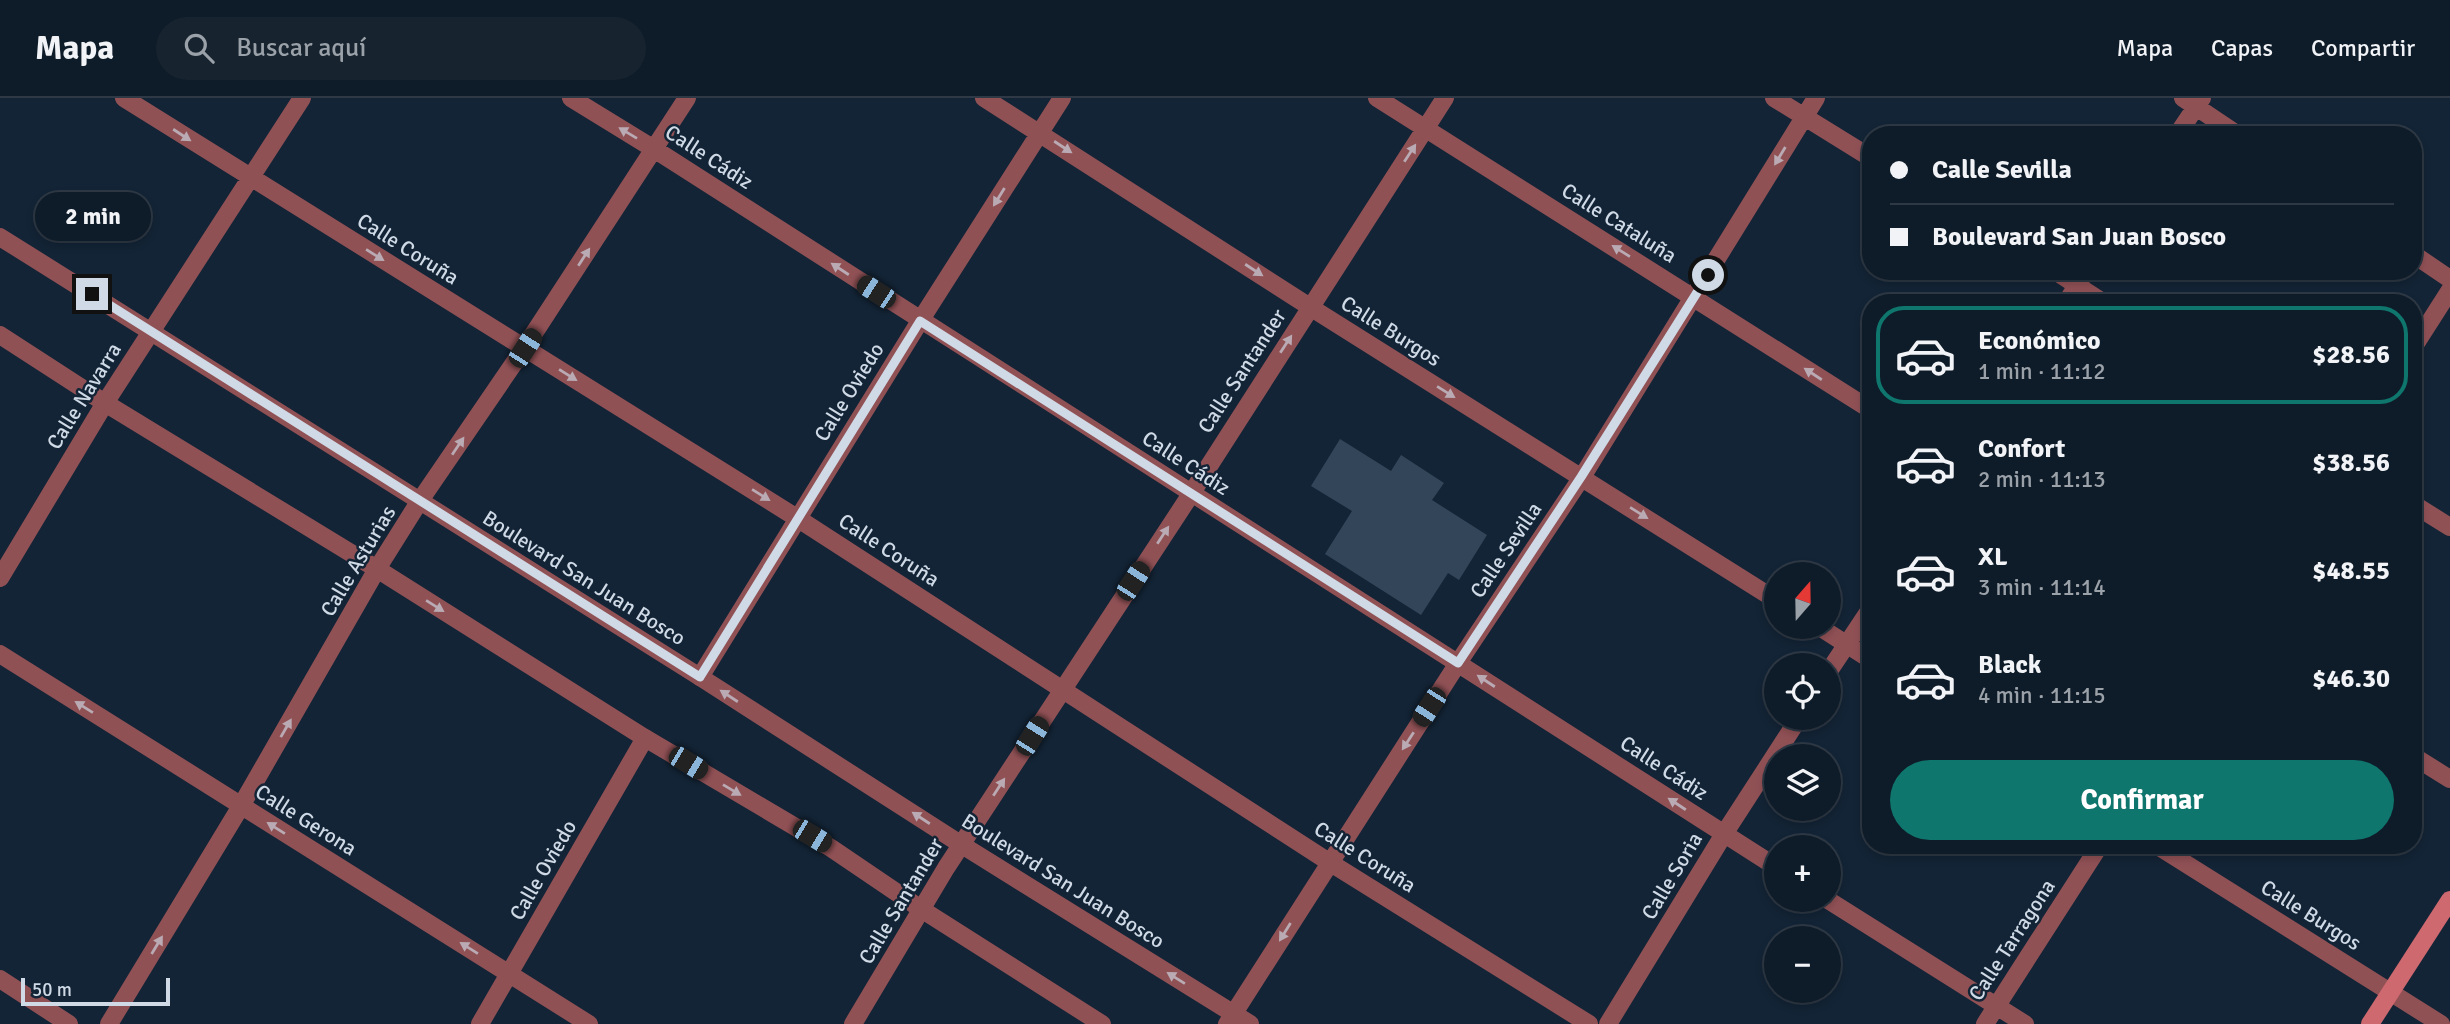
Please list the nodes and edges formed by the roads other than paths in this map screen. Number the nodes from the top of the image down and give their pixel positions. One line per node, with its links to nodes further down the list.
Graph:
1 (124, 98): 19 (street, Calle Coruña, one-way to 19)
2 (302, 98): 19 (street, Calle Navarra)
3 (571, 98): 17 (street, Calle Cádiz, one-way to 3)
4 (687, 98): 17 (street, Calle Asturias)
5 (984, 98): 16 (street, Calle Burgos)
6 (1062, 98): 16 (street, Calle Oviedo)
7 (1377, 98): 15 (street, Calle Cataluña)
8 (1446, 98): 15 (street, Calle Santander)
9 (1774, 98): 12 (street)
10 (1816, 98): 12 (street, Calle Sevilla)
11 (2194, 101): 13 (street); 14 (street)
12 (1804, 117): 18 (street); 26 (street, Calle Sevilla, one-way to 26)
13 (2182, 126)
14 (2226, 126)
15 (1426, 129): 26 (street, Calle Cataluña, one-way to 15); 27 (street, Calle Santander, one-way to 15)
16 (1040, 132): 27 (street, Calle Burgos, one-way to 27); 28 (street, Calle Oviedo, one-way to 28)
17 (654, 149): 28 (street, Calle Cádiz, one-way to 17); 32 (street, Calle Asturias, one-way to 17)
18 (1862, 152)
19 (251, 179): 29 (street, Calle Navarra); 32 (street, Calle Coruña, one-way to 32)
20 (0, 237): 29 (street, Boulevard San Juan Bosco)
21 (2422, 260): 22 (street)
22 (2450, 279)
23 (2084, 280): 25 (street)
24 (2450, 290): 30 (street)
25 (2096, 294)
26 (1695, 297): 34 (street, Calle Cataluña, one-way to 26); 35 (street, Calle Sevilla)
27 (1310, 307): 35 (street, Calle Burgos, one-way to 35); 36 (street, Calle Santander, one-way to 27)
28 (920, 321): 36 (street, Calle Cádiz); 39 (street, Calle Oviedo)
29 (152, 332): 33 (street, Calle Navarra); 37 (street, Boulevard San Juan Bosco)
30 (2422, 334)
31 (0, 335): 33 (street)
32 (525, 348): 37 (street, Calle Asturias, one-way to 32); 39 (street, Calle Coruña, one-way to 39)
33 (104, 403): 41 (street); 42 (street, Calle Navarra)
34 (1862, 405)
35 (1581, 477): 43 (street, Calle Burgos, one-way to 43); 50 (street, Calle Sevilla)
36 (1191, 494): 50 (street, Calle Cádiz); 52 (street, Calle Santander, one-way to 36)
37 (419, 502): 41 (street, Calle Asturias); 51 (street, Boulevard San Juan Bosco)
38 (2422, 510): 40 (street)
39 (797, 518): 51 (street, Calle Oviedo); 52 (street, Calle Coruña)
40 (2450, 527)
41 (377, 569): 54 (street, one-way to 54); 57 (street, Calle Asturias, one-way to 41)
42 (0, 578)
43 (1764, 592)
44 (1862, 621): 46 (street)
45 (1838, 639): 46 (street)
46 (1846, 644): 47 (street); 49 (street)
47 (1840, 653)
48 (0, 654): 57 (street, Calle Gerona, one-way to 48)
49 (1862, 654)
50 (1458, 663): 58 (street, Calle Cádiz, one-way to 50); 63 (street, Calle Sevilla, one-way to 63)
51 (700, 677): 59 (street, Boulevard San Juan Bosco, one-way to 51)
52 (1061, 690): 59 (street, Calle Santander, one-way to 52); 63 (street, Calle Coruña)
53 (1791, 730): 58 (street, Calle Soria)
54 (645, 738): 66 (street, one-way to 66); 67 (street, Calle Oviedo)
55 (2422, 762): 56 (street)
56 (2450, 779)
57 (241, 806): 67 (street, Calle Gerona, one-way to 57); 73 (street, Calle Asturias, one-way to 57)
58 (1724, 834): 62 (street, Calle Cádiz); 80 (street, Calle Soria)
59 (962, 845): 66 (street, Calle Santander); 71 (street, Boulevard San Juan Bosco, one-way to 59)
60 (2094, 854): 70 (street, Calle Tarragona)
61 (2170, 854): 69 (street, Calle Burgos)
62 (1764, 859)
63 (1329, 862): 71 (street, Calle Sevilla, one-way to 71); 79 (street, Calle Coruña)
64 (2450, 900): 69 (main road)
65 (1841, 908): 70 (street)
66 (921, 909): 76 (street, Calle Santander); 77 (street)
67 (510, 973): 74 (street, Calle Oviedo); 75 (street, Calle Gerona)
68 (0, 979): 72 (street)
69 (2391, 992): 83 (main road); 84 (street, Calle Burgos)
70 (1997, 1006): 81 (street, Calle Tarragona); 82 (street)
71 (1231, 1019): 78 (street, Boulevard San Juan Bosco)
72 (69, 1024)
73 (109, 1024)
74 (480, 1024)
75 (589, 1024)
76 (853, 1024)
77 (1102, 1024)
78 (1250, 1024)
79 (1589, 1024)
80 (1608, 1024)
81 (1985, 1024)
82 (2025, 1024)
83 (2370, 1024)
84 (2441, 1024)

